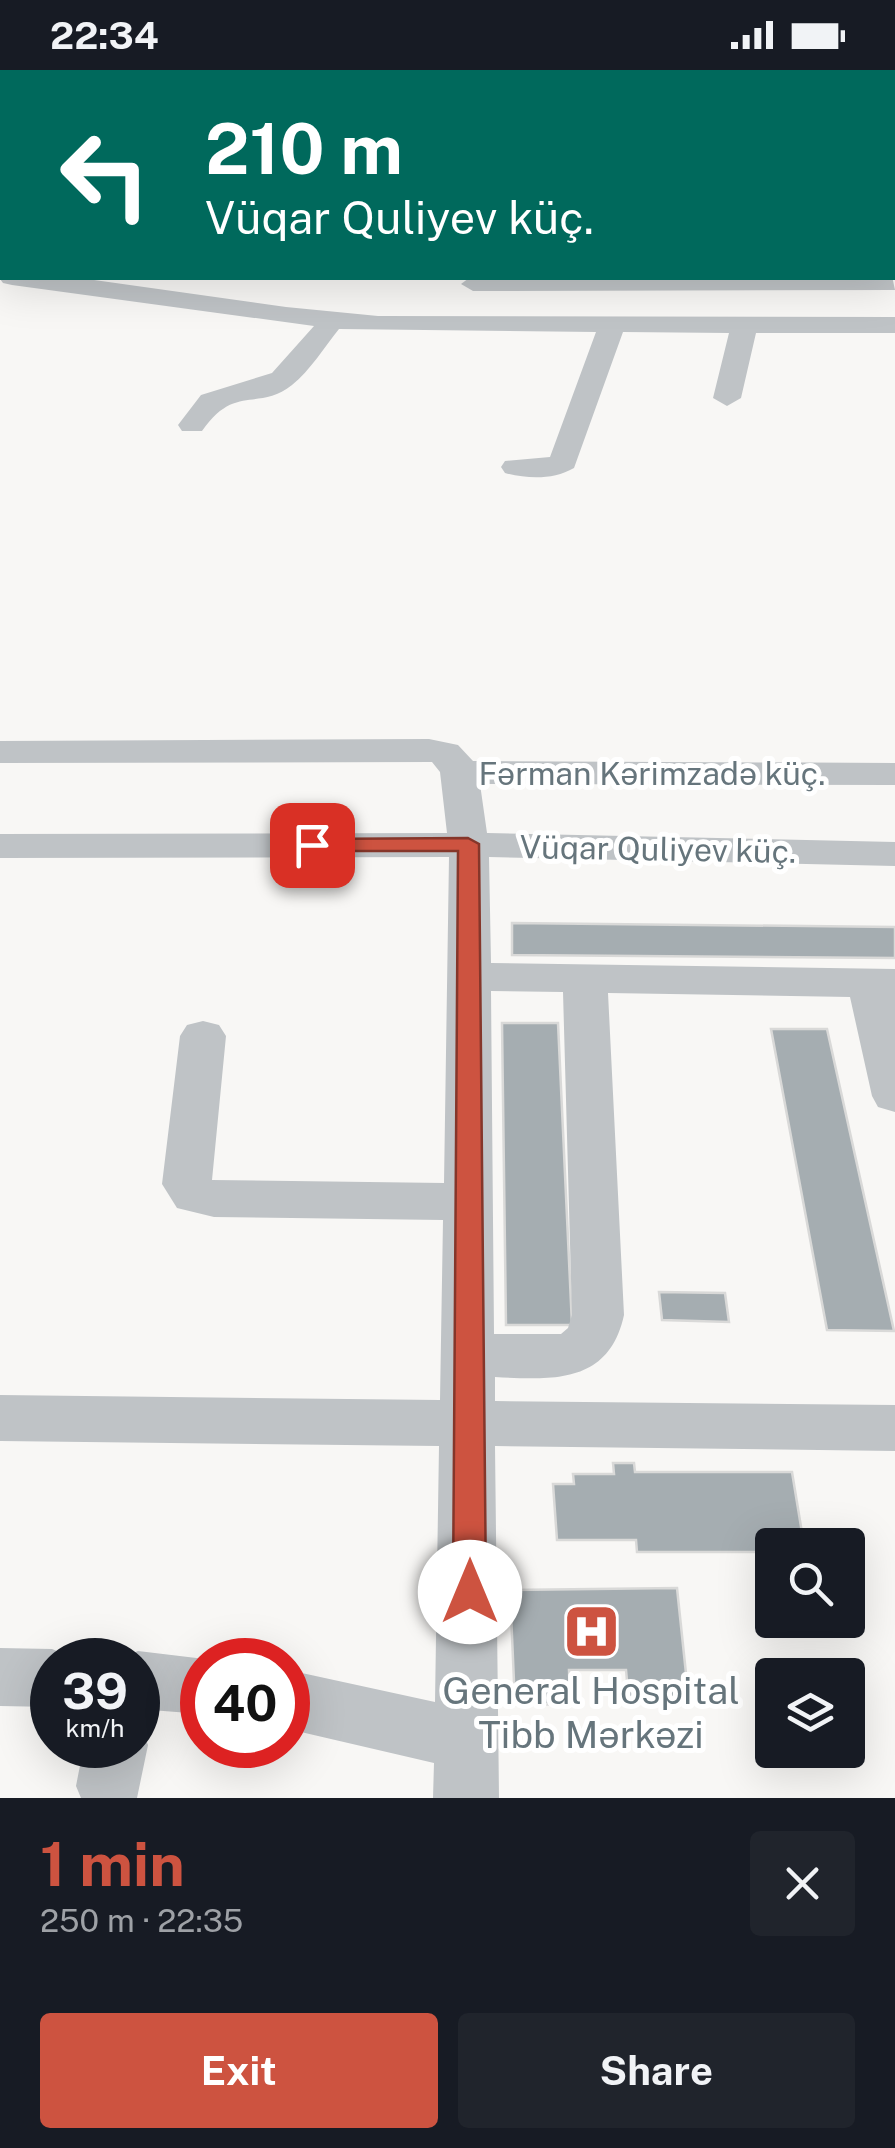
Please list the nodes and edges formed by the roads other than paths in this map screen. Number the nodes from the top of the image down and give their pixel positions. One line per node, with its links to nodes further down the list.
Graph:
1 (45, 280): 5 (street); 6 (street)
2 (668, 282): 3 (street); 4 (street)
3 (895, 283)
4 (473, 284)
5 (18, 304)
6 (332, 321): 7 (street); 11 (street)
7 (612, 325): 9 (street); 12 (street)
8 (895, 325): 9 (street)
9 (744, 326): 10 (street)
10 (727, 398)
11 (192, 426)
12 (516, 467)
13 (0, 752): 14 (street, Fərman Kərimzadə küç.)
14 (459, 772): 15 (street, Fərman Kərimzadə küç.); 16 (street)
15 (895, 774)
16 (468, 844): 17 (street, Vüqar Quliyev küç.); 18 (street, Vüqar Quliyev küç.); 19 (street)
17 (0, 846)
18 (895, 854)
19 (470, 977): 20 (street); 24 (street)
20 (585, 979): 21 (street); 25 (street)
21 (882, 983): 23 (street)
22 (203, 1036): 24 (street)
23 (895, 1096)
24 (467, 1202): 25 (street)
25 (470, 1354): 27 (street)
26 (0, 1418): 27 (street)
27 (470, 1423): 28 (street); 32 (street)
28 (895, 1428)
29 (0, 1677): 30 (street)
30 (30, 1678)
31 (310, 1709): 32 (street)
32 (466, 1769)

